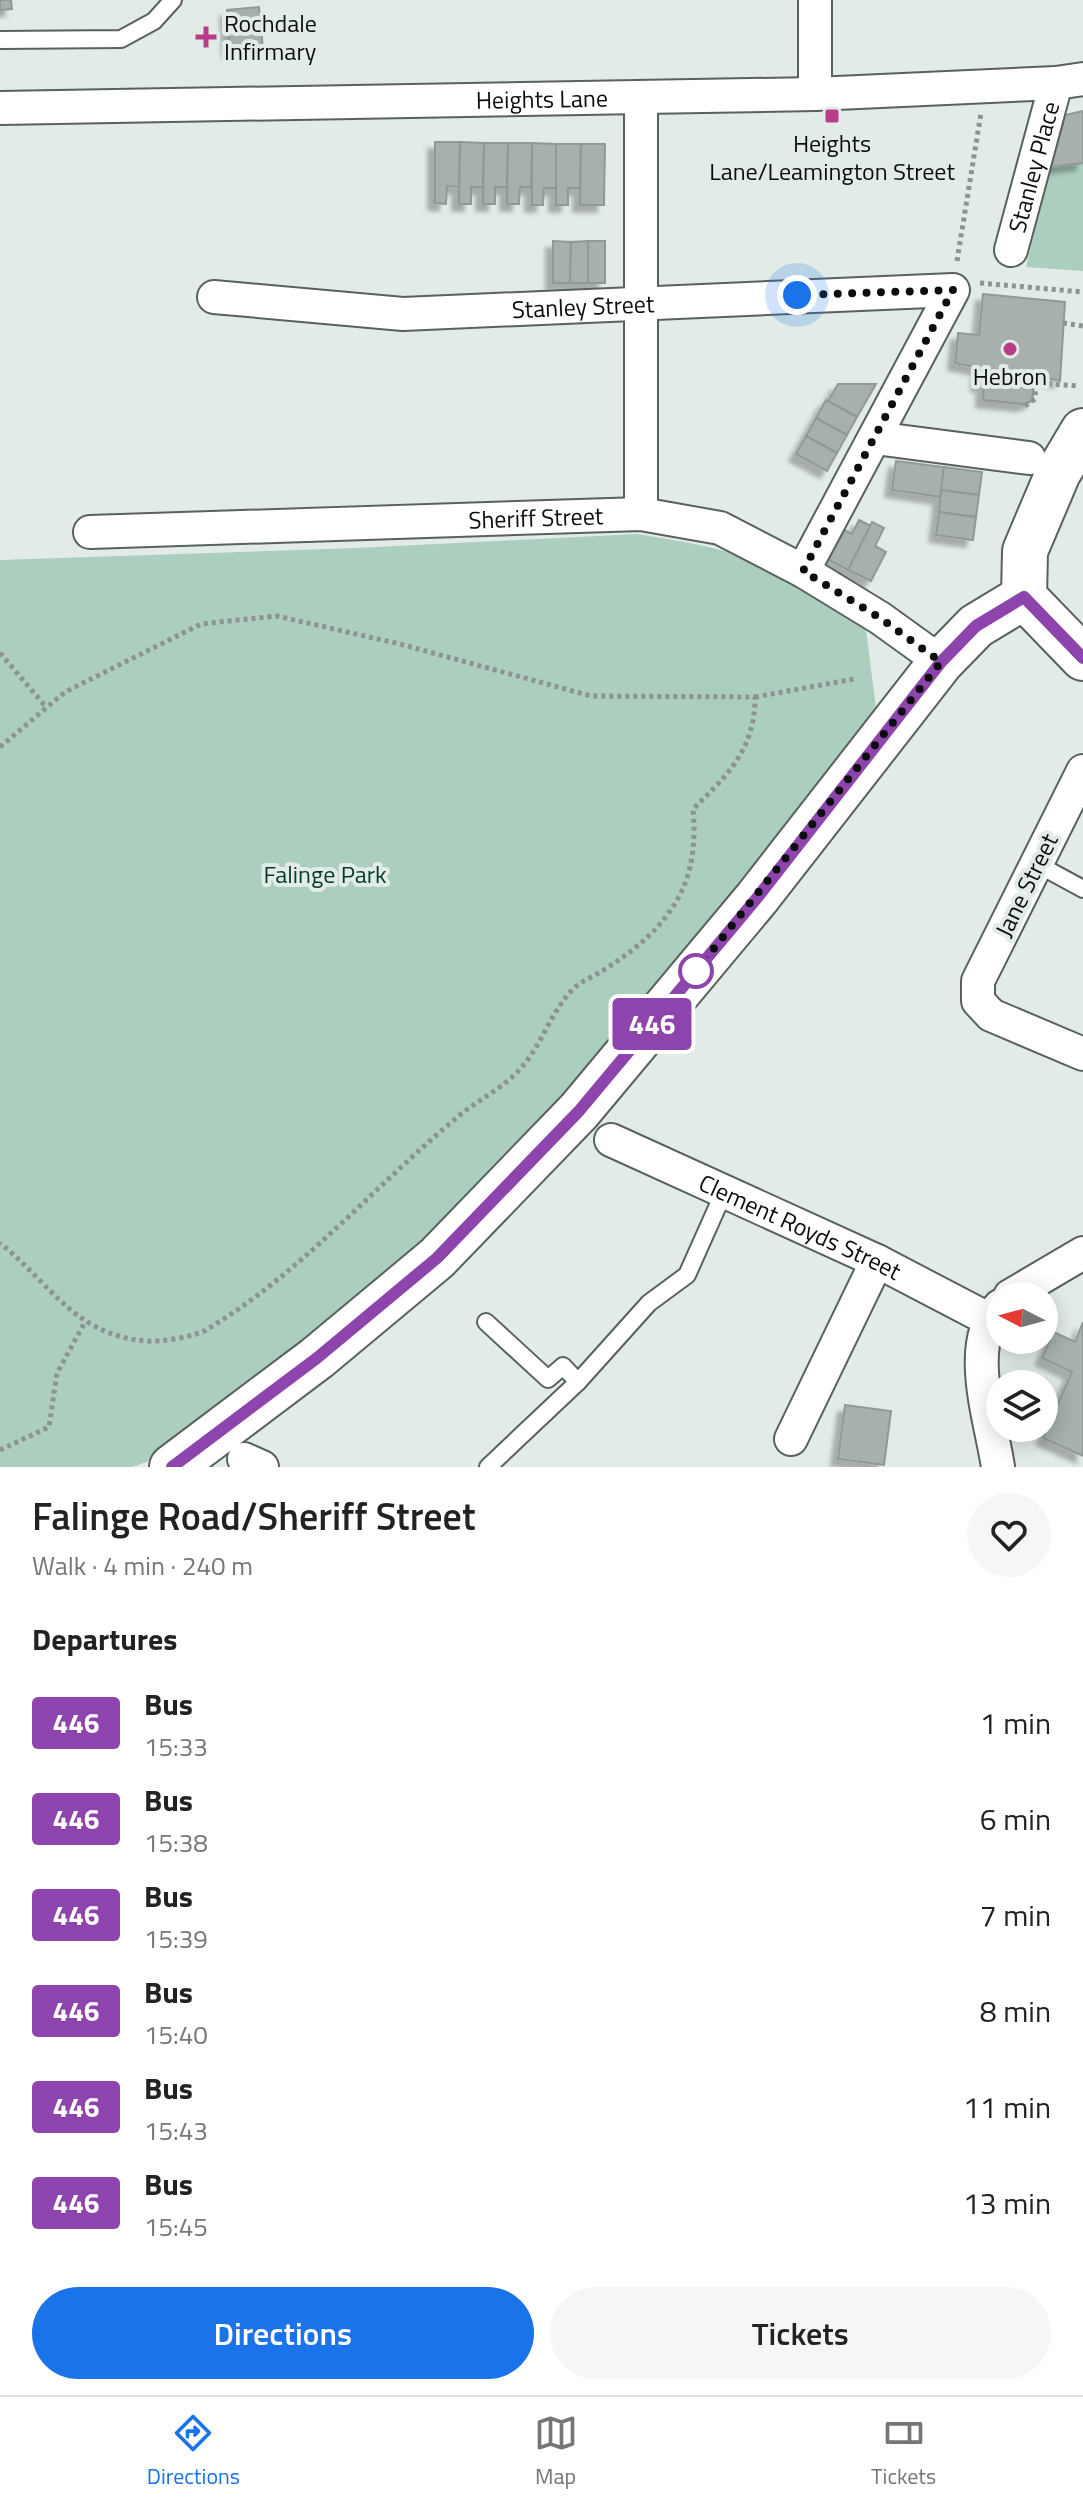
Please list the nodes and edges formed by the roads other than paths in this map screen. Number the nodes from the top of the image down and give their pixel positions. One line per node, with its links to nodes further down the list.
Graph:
1 (173, 0): 3 (lane)
2 (815, 0): 5 (street)
3 (0, 40)
4 (1070, 81): 5 (street, Heights Lane); 8 (street, Stanley Place)
5 (815, 94): 6 (street, Heights Lane)
6 (641, 98): 7 (street, Heights Lane); 10 (street)
7 (0, 108)
8 (1011, 250)
9 (214, 297): 10 (street, Stanley Street)
10 (641, 301): 12 (street, Stanley Street); 14 (street)
11 (1083, 431): 17 (main road)
12 (875, 438): 13 (street); 16 (street)
13 (1029, 458)
14 (641, 514): 15 (street, Sheriff Street); 16 (street, Sheriff Street)
15 (90, 532)
16 (803, 571): 19 (street, Sheriff Street)
17 (1024, 597): 18 (main road); 19 (main road)
18 (1083, 658)
19 (941, 662): 34 (main road)
20 (1083, 771): 21 (street, Jane Street)
21 (1037, 864): 22 (lane); 23 (street, Jane Street)
22 (1083, 889)
23 (1083, 1054)
24 (611, 1140): 25 (street, Clement Royds Street)
25 (724, 1192): 27 (street, Clement Royds Street); 32 (lane)
26 (1083, 1253): 28 (street)
27 (877, 1261): 29 (street, Clement Royds Street); 33 (street)
28 (1034, 1282)
29 (986, 1309)
30 (486, 1322): 32 (lane)
31 (986, 1349): 36 (street, Clement Royds Street)
32 (578, 1382): 35 (lane)
33 (791, 1439)
34 (172, 1467)
35 (488, 1467)
36 (998, 1467)

